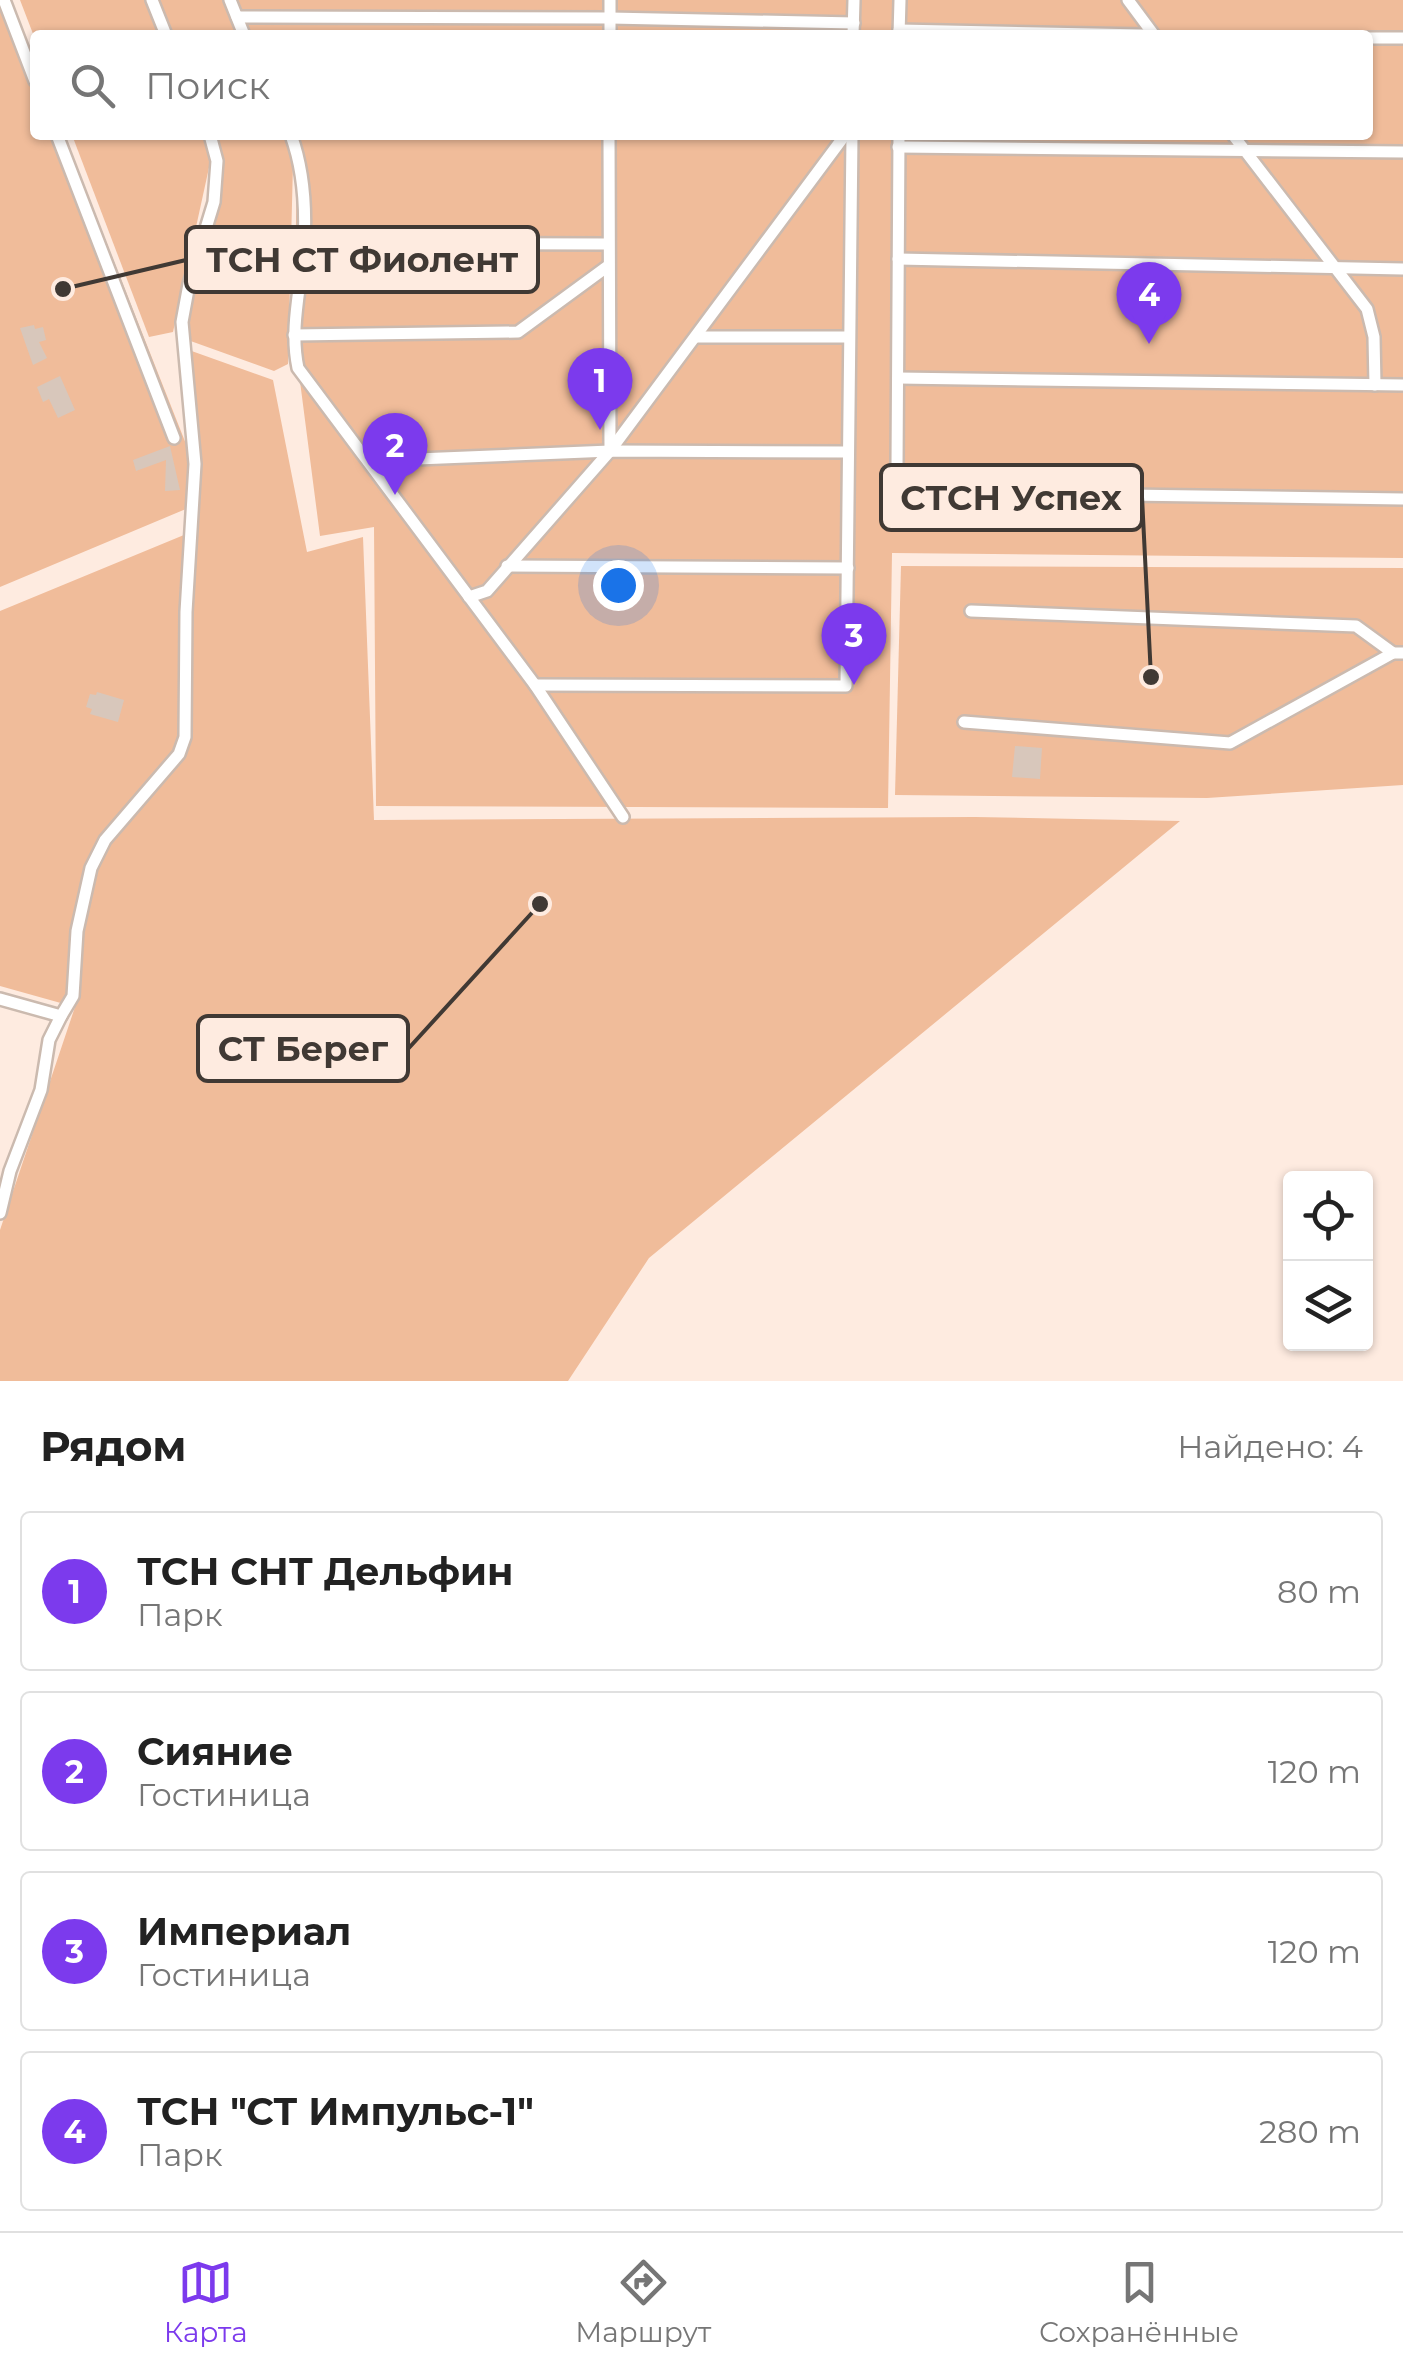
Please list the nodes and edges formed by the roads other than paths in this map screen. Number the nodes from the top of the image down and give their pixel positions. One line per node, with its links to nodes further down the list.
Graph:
1 (4, 0): 18 (street)
2 (152, 0): 11 (street)
3 (230, 0): 8 (street)
4 (610, 0): 9 (street)
5 (854, 0): 10 (street)
6 (900, 0): 14 (street)
7 (1128, 0): 15 (street)
8 (237, 17): 9 (street); 12 (street)
9 (610, 18): 10 (street); 13 (street)
10 (854, 29)
11 (164, 30)
12 (242, 30)
13 (610, 30)
14 (899, 30)
15 (1150, 30)
16 (1373, 38): 17 (street)
17 (1403, 38)
18 (30, 68)
19 (59, 140): 41 (street)
20 (211, 140): 55 (street)
21 (292, 140): 29 (street)
22 (609, 140): 30 (street)
23 (844, 140): 37 (street)
24 (848, 140): 36 (street)
25 (1236, 140): 27 (street)
26 (898, 141): 27 (street); 31 (street)
27 (1245, 150): 28 (street); 33 (street)
28 (1403, 152)
29 (304, 243): 30 (street); 35 (street)
30 (608, 244): 32 (street)
31 (898, 259): 33 (street); 38 (street)
32 (608, 266): 35 (street); 42 (street)
33 (1334, 268): 34 (street); 39 (street)
34 (1403, 269)
35 (294, 334): 44 (street)
36 (850, 337): 37 (street); 43 (street)
37 (696, 338): 42 (street)
38 (898, 378): 39 (street); 45 (street)
39 (1375, 384): 40 (street)
40 (1403, 385)
41 (174, 438)
42 (610, 451): 43 (street); 44 (street); 46 (street)
43 (848, 452): 47 (street)
44 (368, 461): 48 (street)
45 (1403, 499)
46 (507, 566): 47 (street); 48 (street)
47 (848, 568): 51 (street)
48 (469, 597): 51 (street)
49 (971, 611): 50 (street)
50 (1398, 653): 52 (street)
51 (535, 685): 53 (street)
52 (964, 722)
53 (623, 818)
54 (0, 999): 55 (street)
55 (61, 1016): 56 (street)
56 (0, 1212)

